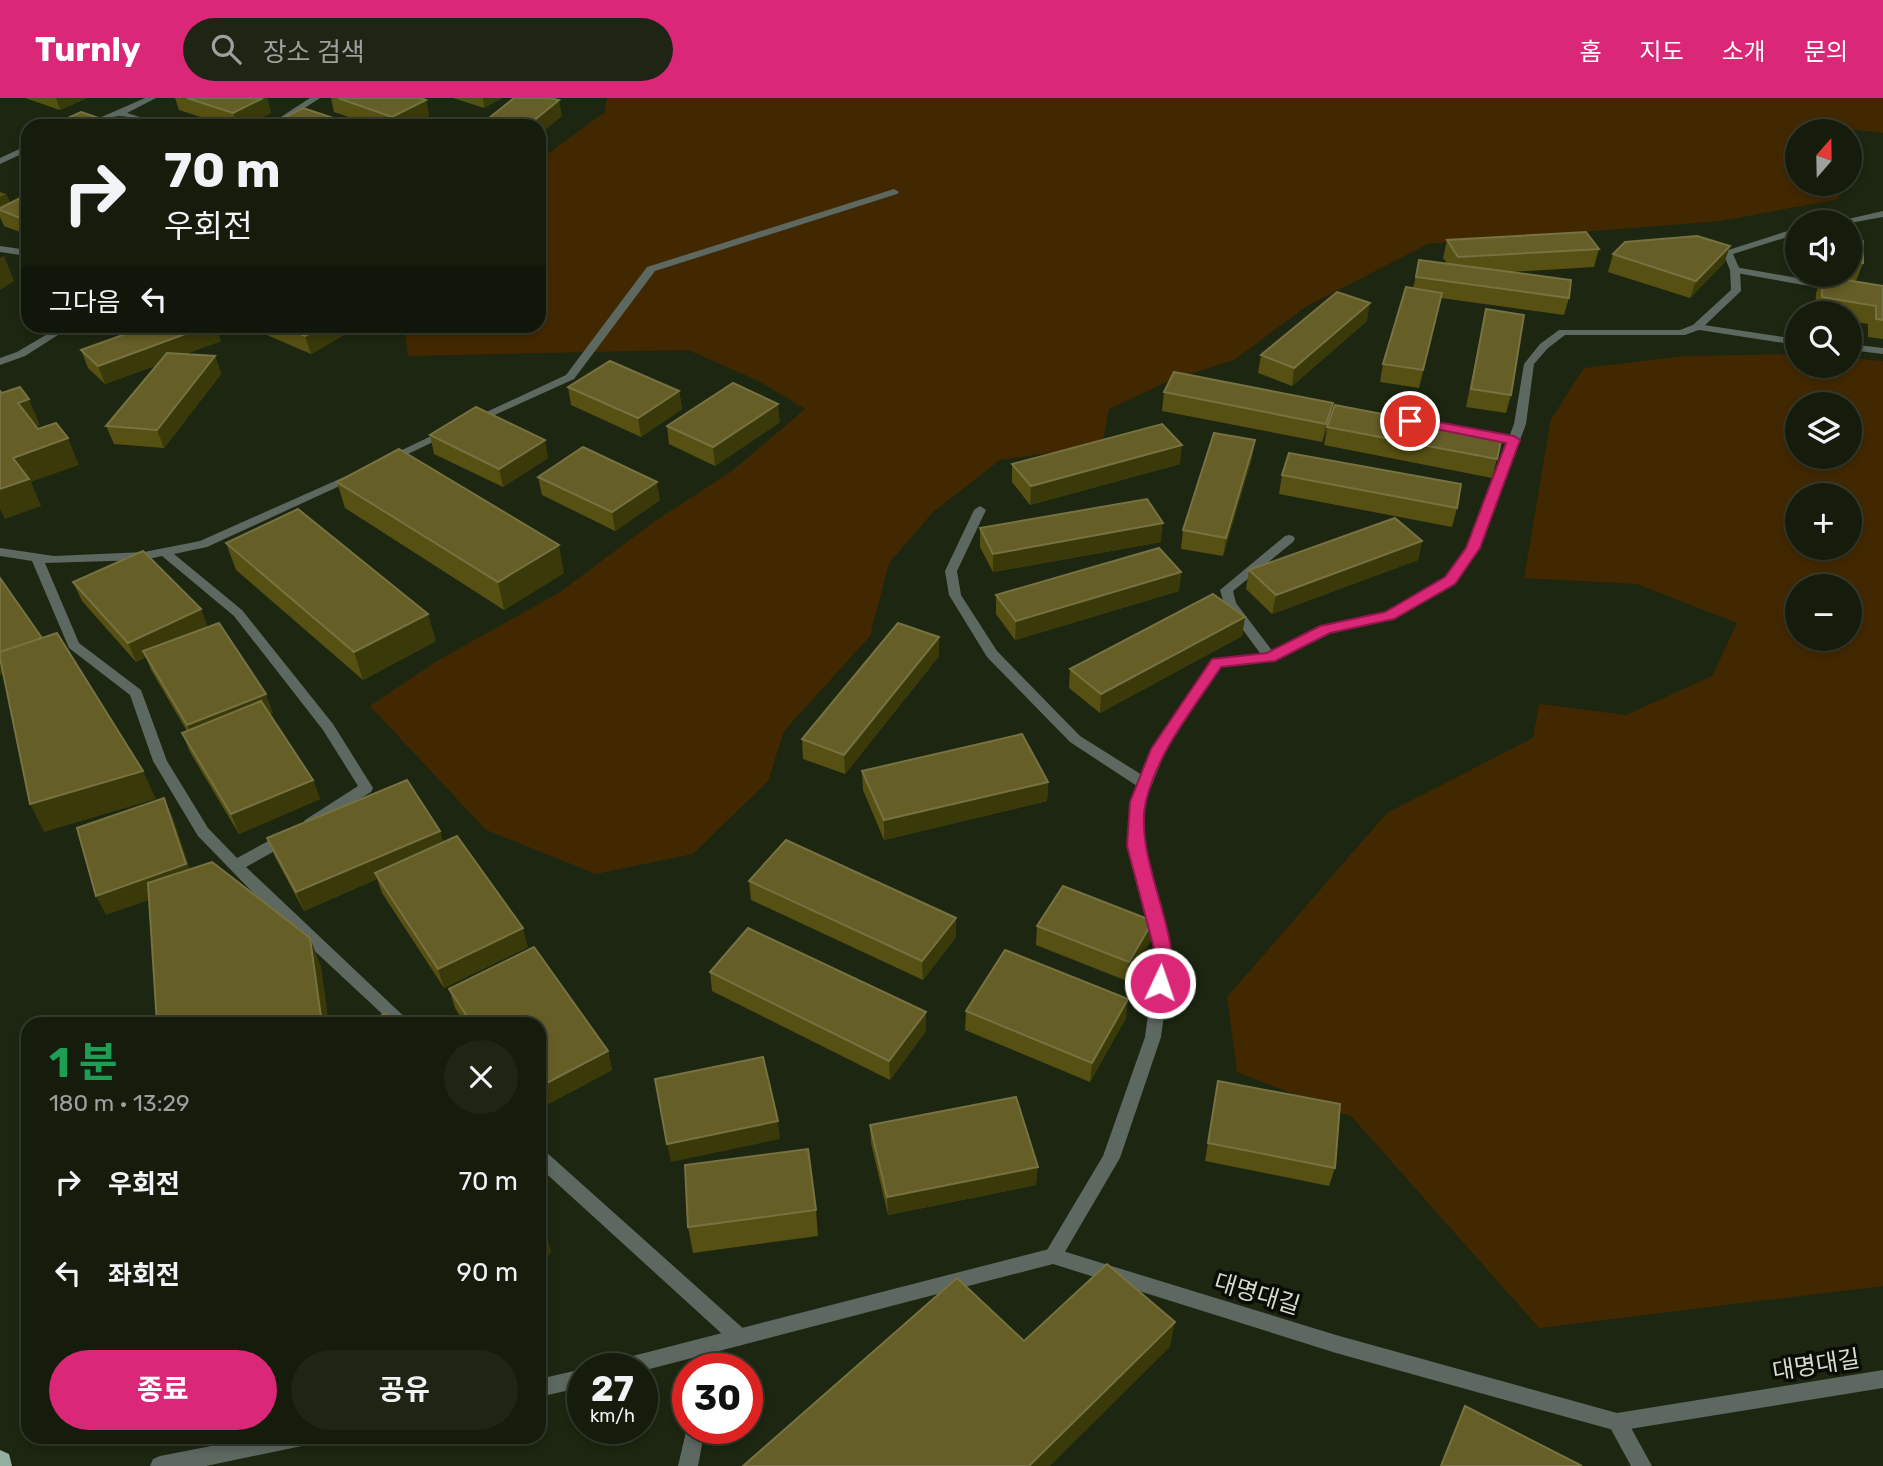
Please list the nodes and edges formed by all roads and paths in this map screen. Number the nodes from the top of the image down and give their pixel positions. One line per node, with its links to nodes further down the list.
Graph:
1 (152, 98): 3 (street)
2 (316, 98): 6 (street)
3 (119, 113): 4 (street); 5 (street)
4 (103, 119)
5 (140, 119)
6 (282, 119)
7 (21, 151): 8 (street)
8 (0, 161)
9 (894, 192): 23 (street)
10 (1883, 214): 11 (street)
11 (1862, 218)
12 (1785, 235): 15 (street)
13 (0, 249): 14 (street)
14 (21, 252)
15 (1735, 270): 16 (street); 17 (street)
16 (1842, 289)
17 (1698, 327): 19 (street); 30 (street)
18 (55, 333): 22 (street)
19 (1785, 340)
20 (1862, 348): 21 (street)
21 (1883, 351)
22 (0, 362)
23 (372, 467)
24 (360, 473): 28 (street)
25 (980, 510): 31 (street)
26 (1289, 539): 30 (street)
27 (0, 552): 29 (street)
28 (164, 552): 29 (street); 32 (street)
29 (37, 557): 32 (street)
30 (1270, 657): 31 (street)
31 (1145, 784): 35 (street)
32 (235, 866): 33 (street)
33 (397, 1017)
34 (546, 1162): 36 (street)
35 (1053, 1256): 36 (street); 43 (street, 대명대길)
36 (739, 1337): 37 (street)
37 (712, 1345): 38 (street); 39 (street)
38 (711, 1353)
39 (658, 1359)
40 (1883, 1379): 43 (street, 대명대길)
41 (567, 1382): 42 (street)
42 (546, 1386)
43 (1617, 1422): 48 (street)
44 (268, 1444): 46 (street)
45 (692, 1444): 47 (street)
46 (160, 1466)
47 (688, 1466)
48 (1642, 1466)

